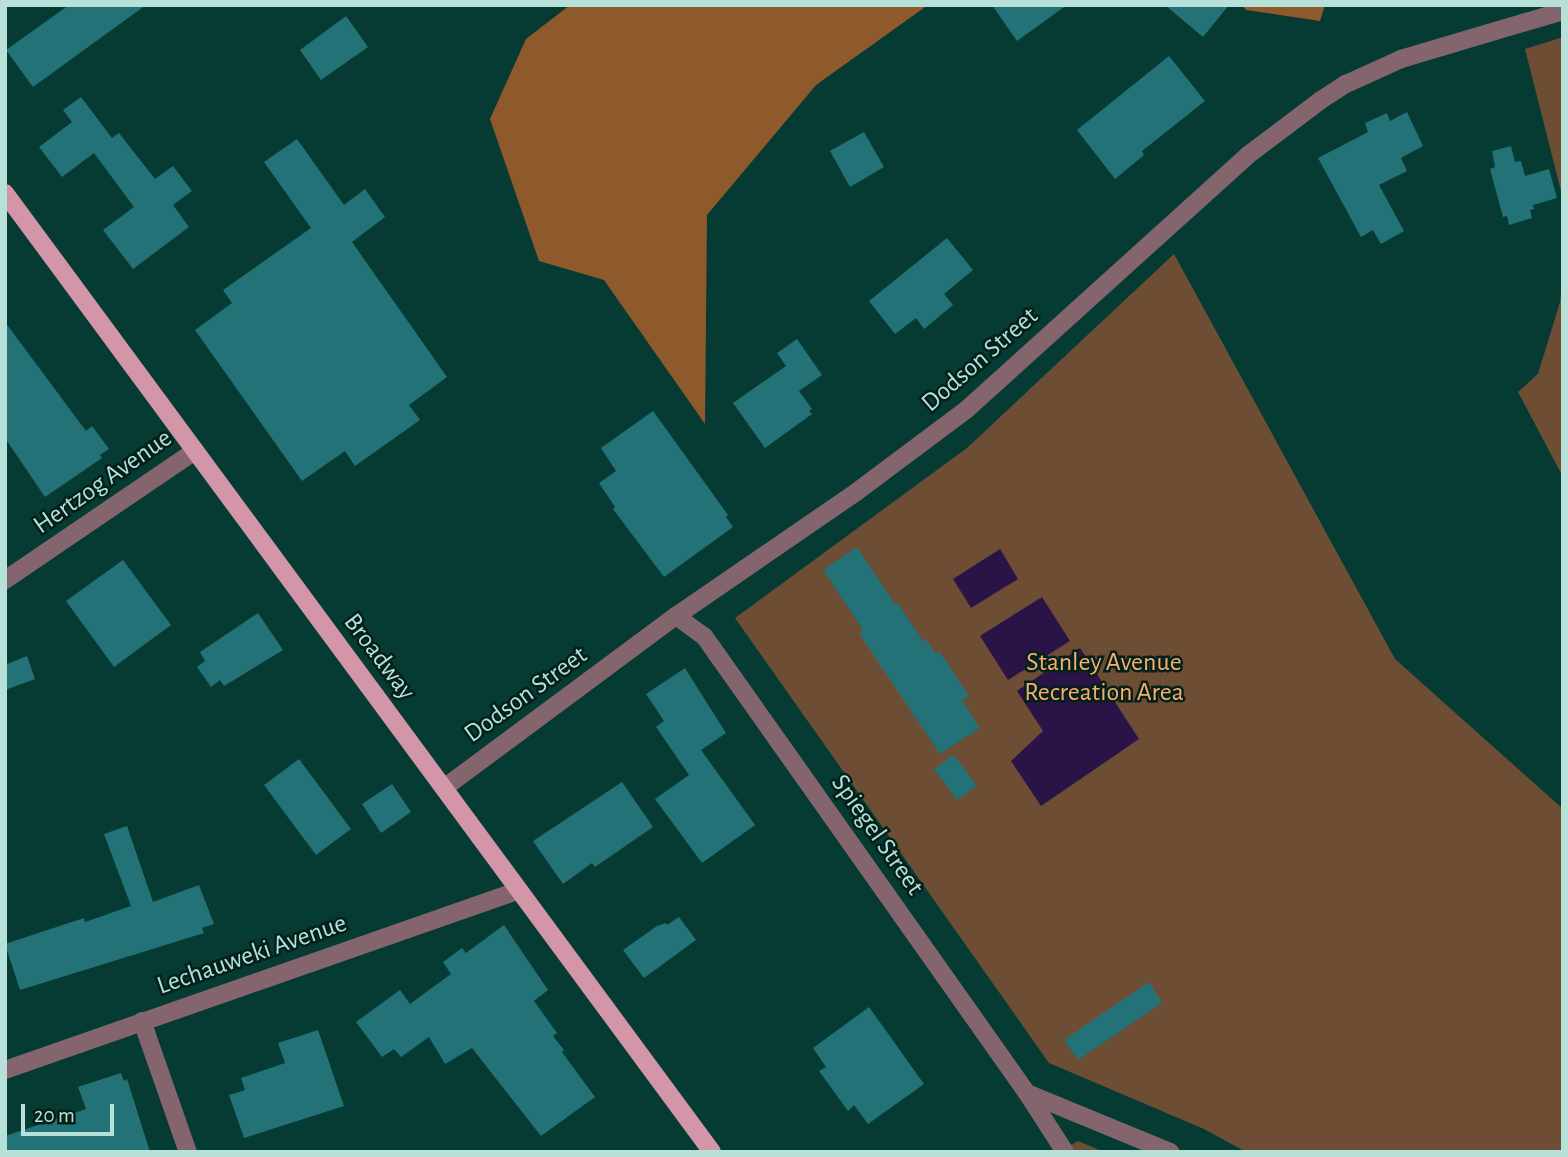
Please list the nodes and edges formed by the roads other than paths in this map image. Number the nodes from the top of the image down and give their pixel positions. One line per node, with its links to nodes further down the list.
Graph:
1 (1563, 11): 5 (street, Dodson Street)
2 (5, 192): 3 (main road, Broadway)
3 (195, 451): 4 (street, Hertzog Avenue); 6 (main road, Broadway)
4 (6, 579)
5 (676, 616): 6 (street, Dodson Street); 10 (street, Spiegel Street)
6 (444, 788): 7 (main road, Broadway)
7 (517, 891): 8 (street, Lechauweki Avenue); 12 (main road, Broadway)
8 (142, 1021): 9 (street, Lechauweki Avenue); 11 (street)
9 (5, 1070)
10 (1027, 1093): 13 (street, Spiegel Street); 14 (street)
11 (188, 1152)
12 (712, 1152)
13 (1065, 1152)
14 (1170, 1152)

